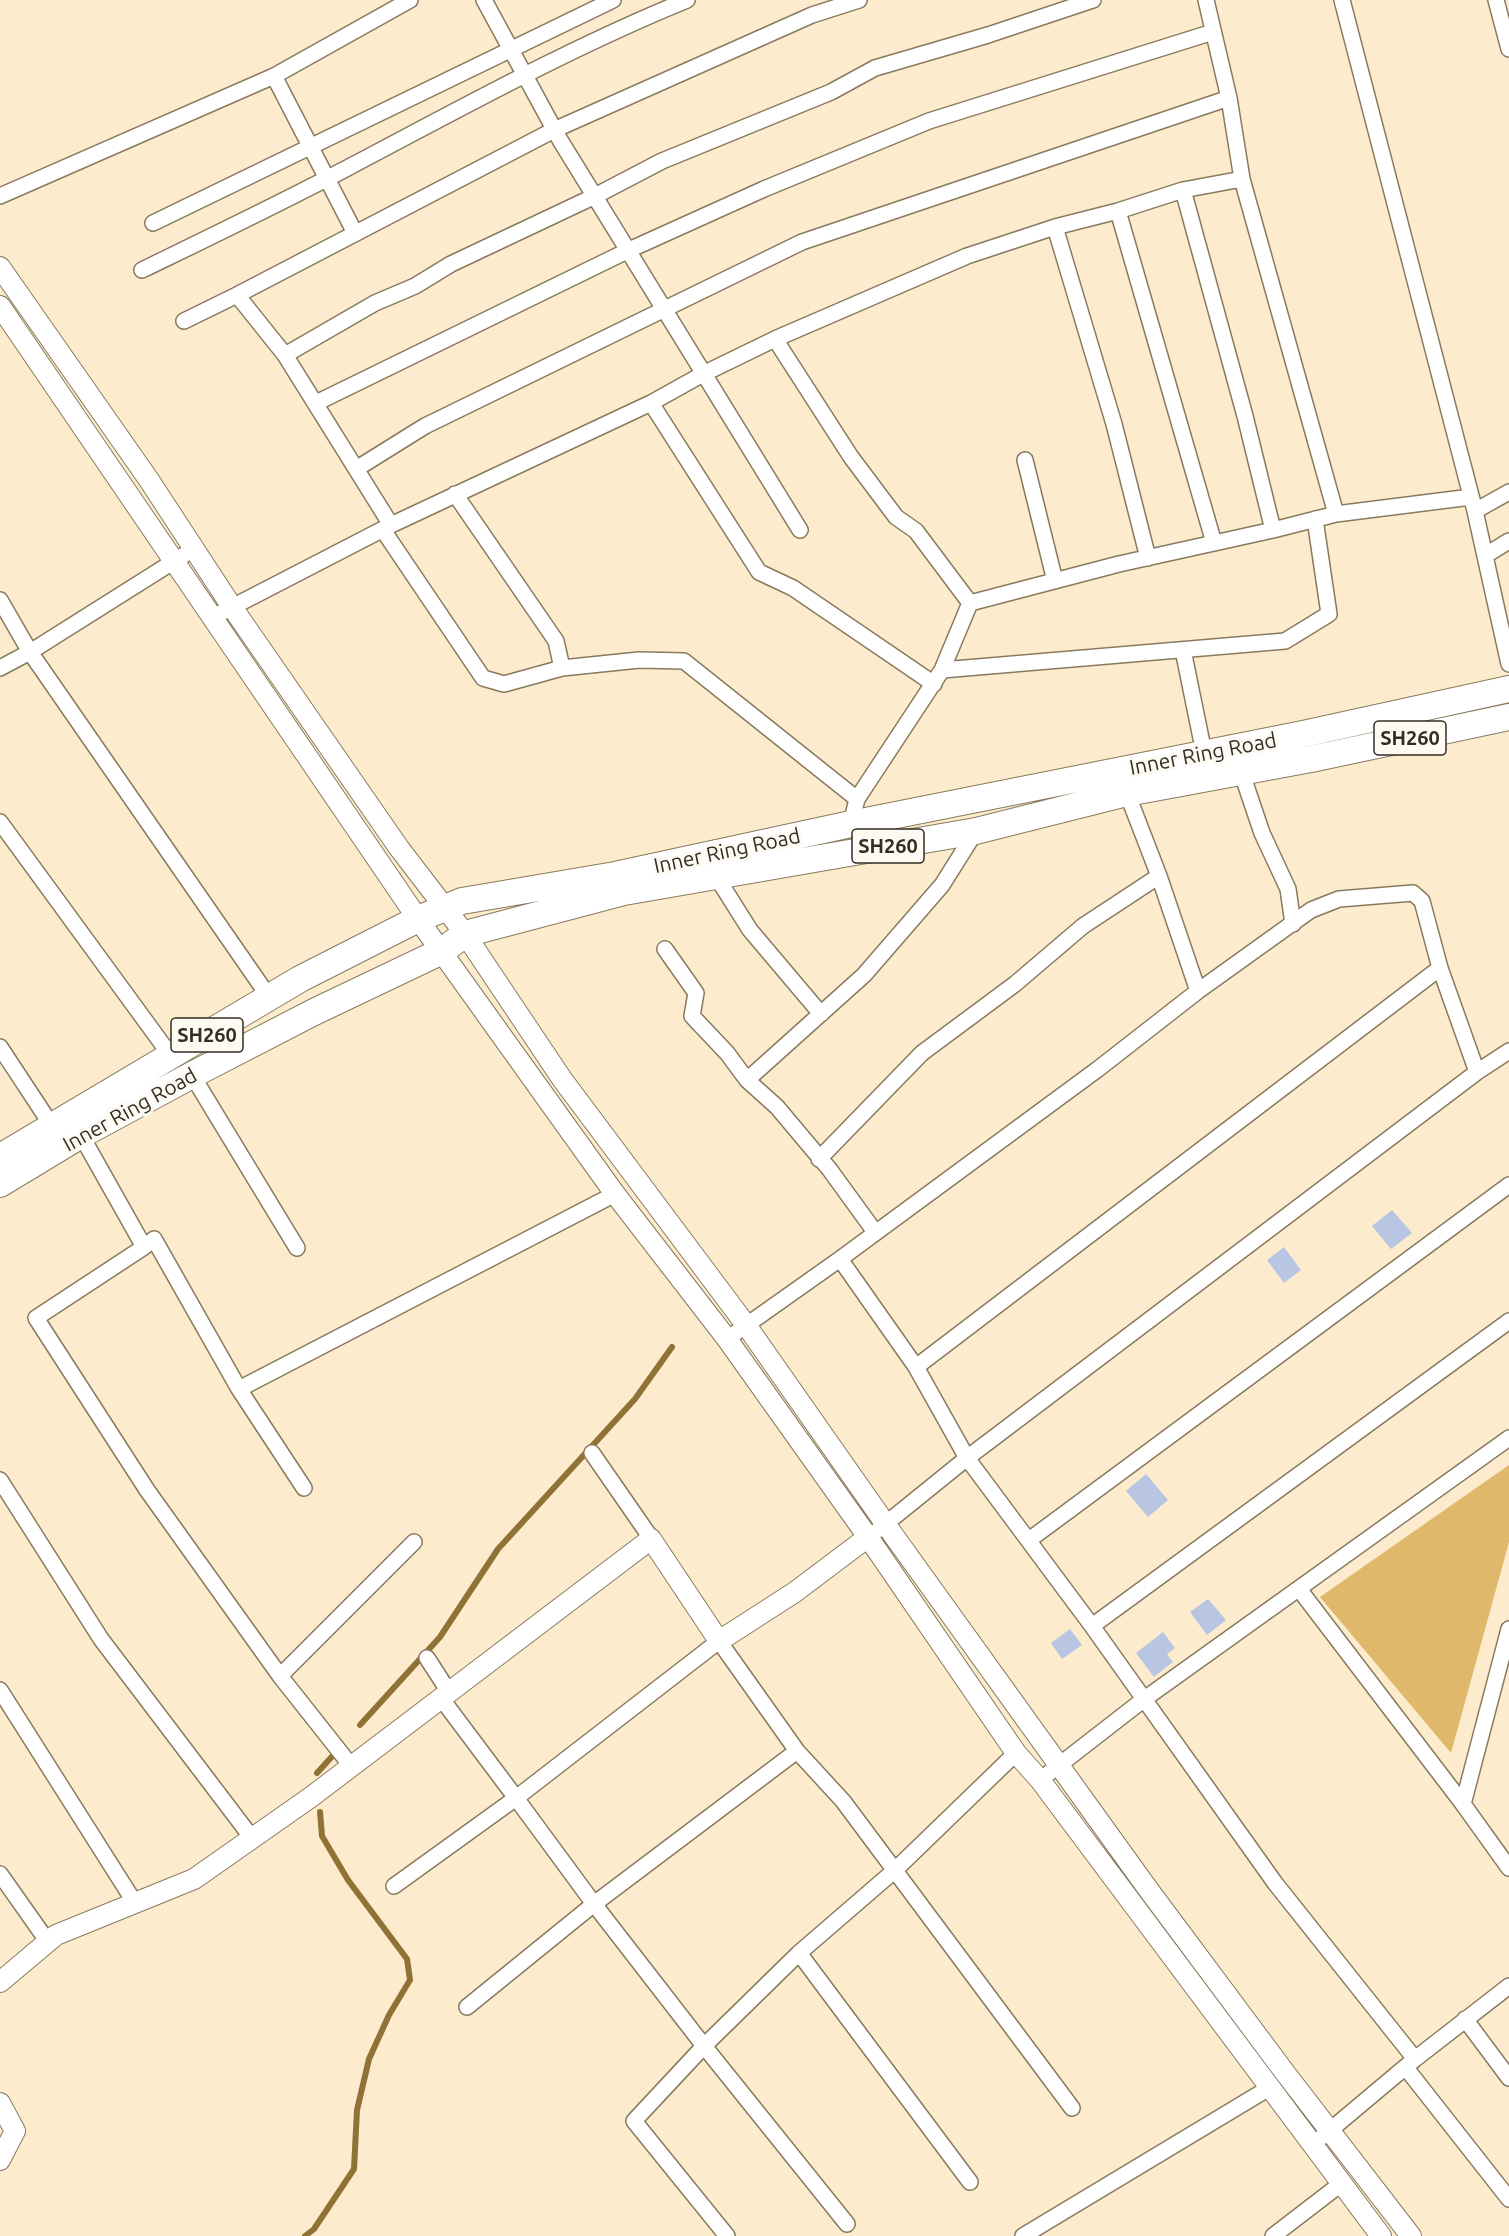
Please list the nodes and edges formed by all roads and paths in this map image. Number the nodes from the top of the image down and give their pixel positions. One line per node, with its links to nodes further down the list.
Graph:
1 (410, 0): 14 (street)
2 (484, 0): 11 (street)
3 (613, 0): 11 (street)
4 (687, 0): 13 (street)
5 (859, 0): 16 (street)
6 (1093, 0): 22 (street)
7 (1206, 0): 10 (street)
8 (1342, 0): 43 (street)
9 (1496, 0): 12 (street)
10 (1214, 33): 15 (street); 27 (street)
11 (511, 48): 13 (street); 17 (street)
12 (1509, 50)
13 (525, 75): 16 (street); 18 (street)
14 (274, 76): 17 (street); 21 (street)
15 (1229, 98): 19 (street); 32 (street)
16 (555, 130): 22 (street); 26 (street)
17 (309, 147): 18 (street); 24 (street)
18 (326, 179): 26 (street); 29 (street)
19 (1242, 179): 20 (street); 44 (street)
20 (1183, 190): 23 (street); 48 (street)
21 (0, 196)
22 (595, 196): 27 (street); 35 (street)
23 (1118, 211): 25 (street); 50 (street)
24 (153, 223)
25 (1054, 227): 34 (street); 53 (street)
26 (355, 234): 30 (street)
27 (629, 250): 32 (street); 37 (street)
28 (0, 267): 51 (street)
29 (142, 270)
30 (237, 295): 33 (street); 35 (street)
31 (0, 306): 54 (street)
32 (664, 309): 36 (street); 40 (street)
33 (184, 321)
34 (776, 339): 36 (street); 57 (street)
35 (285, 356): 37 (street)
36 (703, 374): 38 (street); 47 (street)
37 (316, 403): 40 (street)
38 (651, 403): 42 (street); 66 (street)
39 (1024, 460): 55 (street)
40 (356, 469): 46 (street)
41 (1509, 492): 43 (street)
42 (455, 494): 46 (street); 64 (street)
43 (1473, 504): 44 (street); 52 (street)
44 (1336, 514): 45 (street)
45 (1315, 519): 48 (street); 60 (street)
46 (387, 528): 58 (street); 64 (street)
47 (800, 530)
48 (1273, 530): 50 (street)
49 (1509, 541): 52 (street)
50 (1214, 543): 53 (street)
51 (195, 548): 54 (street); 58 (street)
52 (1486, 555): 62 (street)
53 (1148, 558): 55 (street)
54 (172, 560): 59 (street); 61 (street)
55 (1055, 581): 57 (street)
56 (0, 600): 61 (street)
57 (969, 603): 65 (street)
58 (232, 607): 59 (street); 78 (street)
59 (211, 618): 79 (street)
60 (1183, 650): 65 (street); 69 (street)
61 (30, 651): 63 (street); 86 (street)
62 (1509, 664)
63 (0, 668)
64 (562, 668): 72 (street)
65 (942, 670): 66 (street)
66 (934, 684): 72 (street)
67 (1509, 689): 69 (highway, Inner Ring Road)
68 (1509, 717): 70 (highway, Inner Ring Road / SH260)
69 (1202, 741): 74 (highway, Inner Ring Road)
70 (1241, 771): 71 (highway, Inner Ring Road / SH260); 80 (street)
71 (1128, 793): 75 (highway, Inner Ring Road / SH260); 77 (street)
72 (857, 799): 74 (street)
73 (0, 822): 90 (street)
74 (851, 824): 78 (highway, Inner Ring Road)
75 (976, 831): 76 (highway, Inner Ring Road / SH260); 87 (street)
76 (716, 876): 81 (highway, Inner Ring Road / SH260); 87 (street)
77 (1159, 876): 85 (street); 97 (street)
78 (446, 909): 79 (highway, Inner Ring Road); 81 (street)
79 (418, 919): 83 (street); 86 (highway, Inner Ring Road / SH260)
80 (1293, 924): 84 (street); 85 (street)
81 (465, 933): 83 (highway, Inner Ring Road); 99 (street)
82 (665, 949): 93 (street)
83 (442, 951): 92 (highway, Inner Ring Road); 101 (street)
84 (1440, 968): 91 (street); 109 (street)
85 (1198, 991): 102 (street)
86 (269, 998): 90 (highway, Inner Ring Road / SH260)
87 (821, 1014): 93 (street)
88 (0, 1047): 94 (street)
89 (1509, 1051): 91 (street)
90 (171, 1056): 94 (highway, Inner Ring Road / SH260)
91 (1477, 1072): 113 (street)
92 (192, 1075): 95 (highway, Inner Ring Road); 104 (street)
93 (747, 1080): 97 (street)
94 (52, 1126): 96 (highway, Inner Ring Road / SH260)
95 (81, 1135): 98 (highway, Inner Ring Road); 103 (street)
96 (0, 1157)
97 (819, 1159): 102 (street)
98 (0, 1184)
99 (642, 1185): 101 (street); 107 (street)
100 (1509, 1185): 118 (street)
101 (615, 1194): 108 (street); 110 (street)
102 (875, 1232): 105 (street)
103 (144, 1247): 110 (street); 126 (street)
104 (297, 1248)
105 (840, 1259): 107 (street); 109 (street)
106 (1509, 1321): 122 (street)
107 (746, 1325): 108 (street); 116 (street)
108 (727, 1339): 117 (street)
109 (916, 1367): 113 (street)
110 (239, 1389): 115 (street)
111 (1509, 1438): 121 (street)
112 (592, 1453): 119 (street)
113 (967, 1458): 116 (street); 118 (street)
114 (0, 1480): 138 (street)
115 (304, 1488)
116 (886, 1524): 117 (street); 130 (street)
117 (868, 1537): 124 (street); 132 (street)
118 (1029, 1540): 122 (street)
119 (653, 1541): 124 (street); 128 (street)
120 (414, 1542): 126 (street)
121 (1299, 1589): 129 (street); 137 (street)
122 (1092, 1626): 129 (street)
123 (1509, 1629): 137 (street)
124 (719, 1641): 131 (street); 136 (street)
125 (427, 1658): 128 (street)
126 (279, 1676): 134 (street)
127 (0, 1690): 143 (street)
128 (445, 1695): 134 (street); 136 (street)
129 (1143, 1700): 133 (street); 152 (street)
130 (1038, 1737): 132 (street); 133 (street)
131 (797, 1751): 140 (street); 144 (street)
132 (1016, 1753): 135 (street); 140 (street)
133 (1059, 1765): 135 (street); 153 (street)
134 (352, 1767): 138 (street)
135 (1040, 1780): 155 (street)
136 (516, 1798): 142 (street); 144 (street)
137 (1463, 1804): 139 (street)
138 (252, 1838): 143 (street)
139 (1509, 1868)
140 (894, 1871): 146 (street); 157 (street)
141 (0, 1874): 145 (street)
142 (394, 1886)
143 (135, 1903): 145 (street)
144 (594, 1905): 149 (street); 151 (street)
145 (48, 1942): 147 (street)
146 (799, 1953): 151 (street); 161 (street)
147 (0, 1982)
148 (1509, 1986): 150 (street)
149 (467, 2007)
150 (1465, 2019): 152 (street); 154 (street)
151 (704, 2046): 164 (street); 165 (street)
152 (1411, 2064): 158 (street); 163 (street)
153 (1286, 2074): 155 (street); 158 (street)
154 (1509, 2078)
155 (1269, 2088): 159 (street); 166 (street)
156 (0, 2103): 160 (street)
157 (1072, 2108)
158 (1330, 2130): 159 (street); 169 (street)
159 (1313, 2144): 162 (street)
160 (0, 2160)
161 (970, 2182)
162 (1342, 2183): 167 (street); 168 (street)
163 (1509, 2199)
164 (847, 2223)
165 (727, 2236)
166 (1023, 2236)
167 (1273, 2236)
168 (1381, 2236)
169 (1411, 2236)

